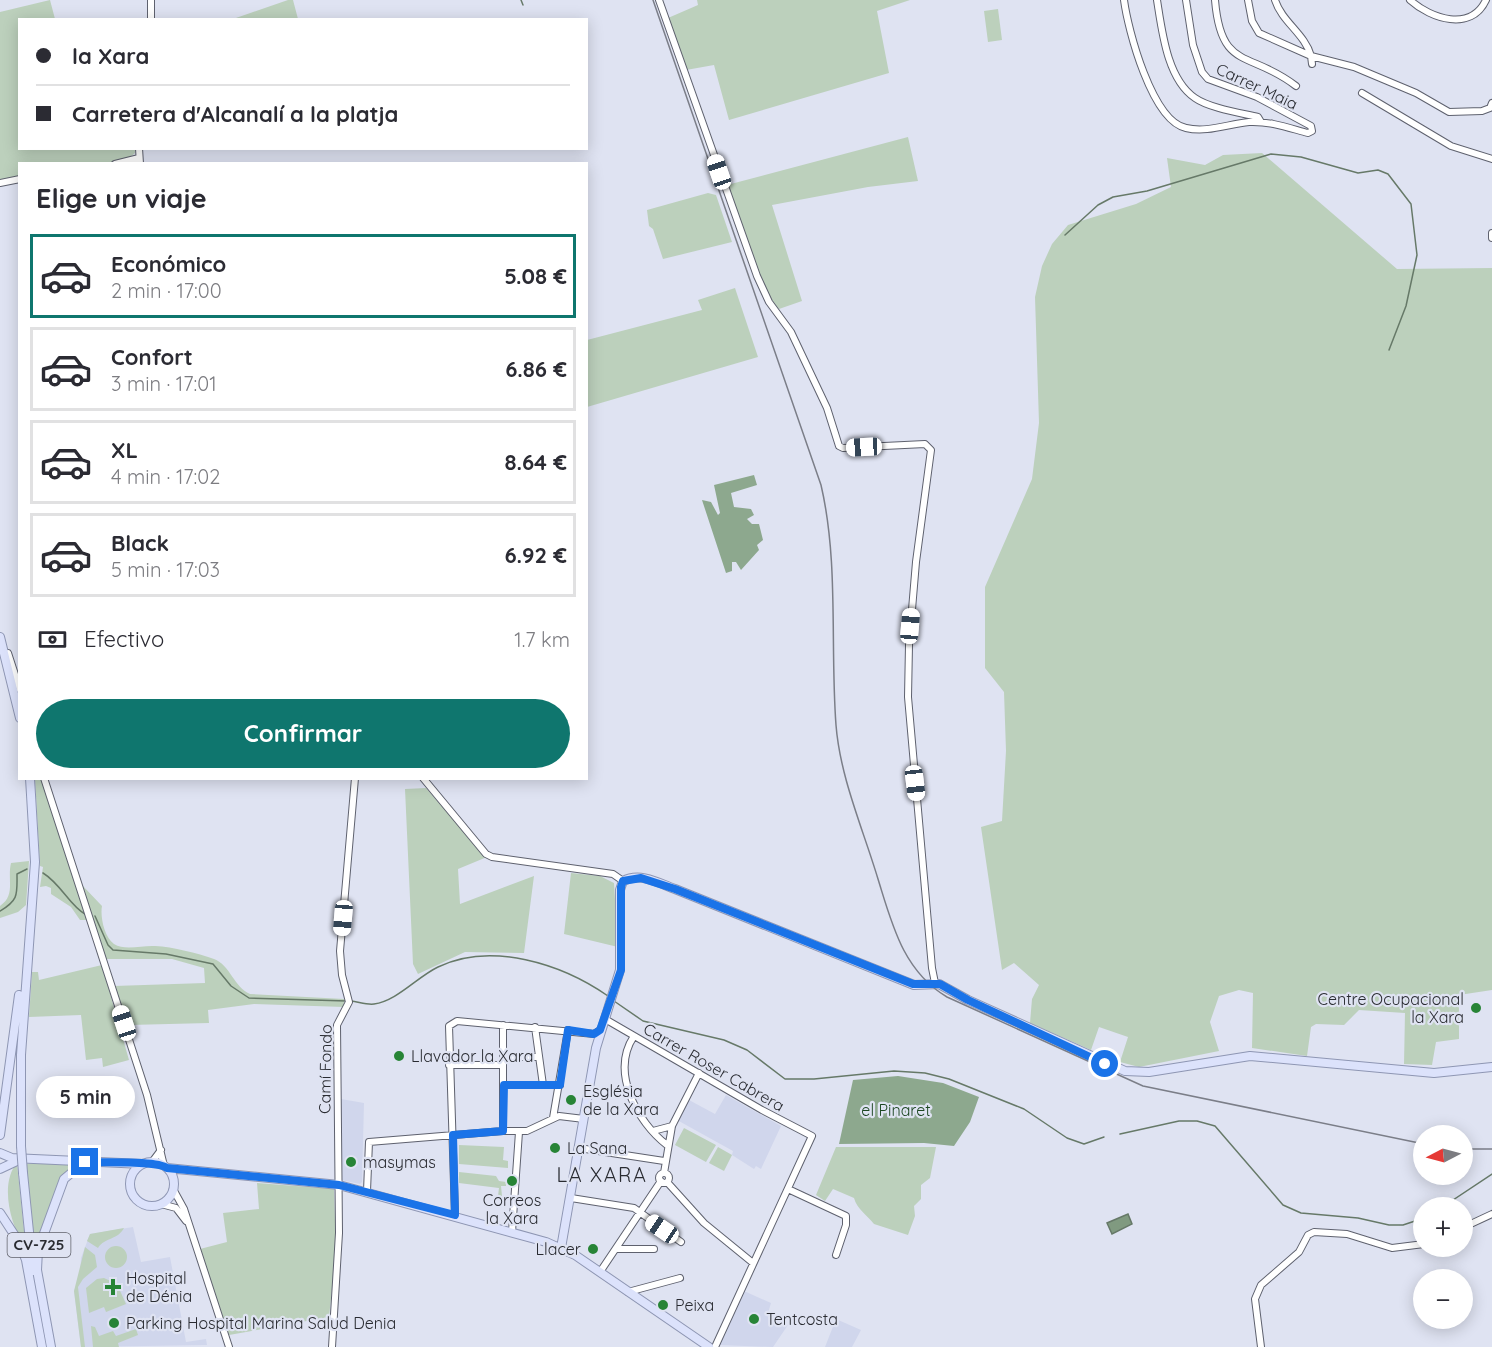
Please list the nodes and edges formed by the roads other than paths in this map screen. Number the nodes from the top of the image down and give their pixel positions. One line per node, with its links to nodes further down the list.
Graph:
1 (151, 0): 11 (street)
2 (659, 0): 33 (street)
3 (1124, 0): 17 (street, Carrer Maia)
4 (1157, 0): 17 (street)
5 (1186, 0): 17 (street, Carrer Maia)
6 (1215, 0): 14 (street)
7 (1248, 0): 12 (street)
8 (1275, 0): 12 (street)
9 (1410, 0): 10 (street)
10 (1489, 1)
11 (151, 18)
12 (1311, 56): 13 (street); 16 (street)
13 (1312, 64)
14 (1296, 86)
15 (1362, 93): 18 (street)
16 (1492, 103)
17 (1261, 122)
18 (1492, 159)
19 (18, 179): 20 (street)
20 (0, 183)
21 (0, 631): 24 (street)
22 (0, 637): 25 (main road)
23 (0, 656): 26 (main road)
24 (18, 684)
25 (18, 711)
26 (18, 713)
27 (30, 780): 32 (main road, CV-725)
28 (45, 780): 57 (street)
29 (355, 780): 71 (street, Camí Fondo)
30 (425, 780): 31 (street)
31 (623, 881): 33 (main road); 34 (main road)
32 (33, 907): 54 (main road, CV-725); 93 (main road, CV-725, bridge)
33 (935, 983): 43 (main road)
34 (605, 1019): 38 (main road); 39 (street, Carrer Roser Cabrera)
35 (503, 1025): 36 (street); 41 (street); 42 (street)
36 (535, 1027): 37 (street); 40 (street)
37 (568, 1030): 38 (street); 47 (street)
38 (597, 1035): 49 (main road)
39 (634, 1036): 44 (street, Carrer Roser Cabrera); 52 (street)
40 (539, 1057): 41 (street); 46 (street)
41 (503, 1061): 42 (street); 45 (street)
42 (449, 1065): 55 (street)
43 (1492, 1067)
44 (699, 1073): 50 (street); 72 (street, Carrer Roser Cabrera)
45 (504, 1085): 46 (street); 51 (street)
46 (543, 1085): 47 (street)
47 (560, 1085): 48 (street)
48 (554, 1118): 49 (street); 53 (street)
49 (584, 1119): 58 (main road)
50 (672, 1126): 52 (street); 56 (street)
51 (503, 1131): 53 (street); 55 (street)
52 (653, 1131): 56 (street)
53 (519, 1132): 82 (street)
54 (0, 1135)
55 (453, 1135): 73 (street); 79 (street)
56 (667, 1145): 61 (street)
57 (162, 1147): 63 (street); 65 (street)
58 (579, 1148): 61 (street); 74 (main road)
59 (0, 1155): 60 (main road); 66 (main road)
60 (29, 1159): 62 (main road); 66 (main road)
61 (664, 1161): 69 (street)
62 (91, 1162): 64 (main road); 94 (main road, CV-725)
63 (148, 1163): 64 (main road); 65 (main road); 68 (main road)
64 (120, 1164): 68 (main road)
65 (166, 1167): 67 (main road); 70 (main road)
66 (0, 1168)
67 (191, 1170): 70 (main road); 71 (main road)
68 (131, 1179): 75 (main road)
69 (664, 1181): 77 (street); 89 (street)
70 (174, 1185): 75 (main road); 81 (street)
71 (339, 1185): 73 (main road); 96 (street, Camí Fondo)
72 (788, 1189): 88 (street); 89 (street)
73 (367, 1191): 79 (main road)
74 (571, 1198): 77 (street); 85 (main road)
75 (161, 1204): 81 (street)
76 (0, 1213): 93 (main road, CV-725)
77 (640, 1214): 83 (street); 87 (street)
78 (1492, 1214): 80 (street)
79 (455, 1215): 82 (main road)
80 (1473, 1223)
81 (190, 1226): 95 (street)
82 (512, 1232): 85 (main road)
83 (681, 1242)
84 (1413, 1245): 99 (street)
85 (561, 1248): 90 (main road)
86 (654, 1248): 87 (street)
87 (616, 1249): 90 (street)
88 (836, 1255)
89 (753, 1263): 98 (street)
90 (600, 1272): 92 (main road)
91 (680, 1278): 92 (street)
92 (628, 1292): 97 (main road)
93 (44, 1347)
94 (51, 1347)
95 (230, 1347)
96 (332, 1347)
97 (709, 1347)
98 (715, 1347)
99 (1261, 1347)

